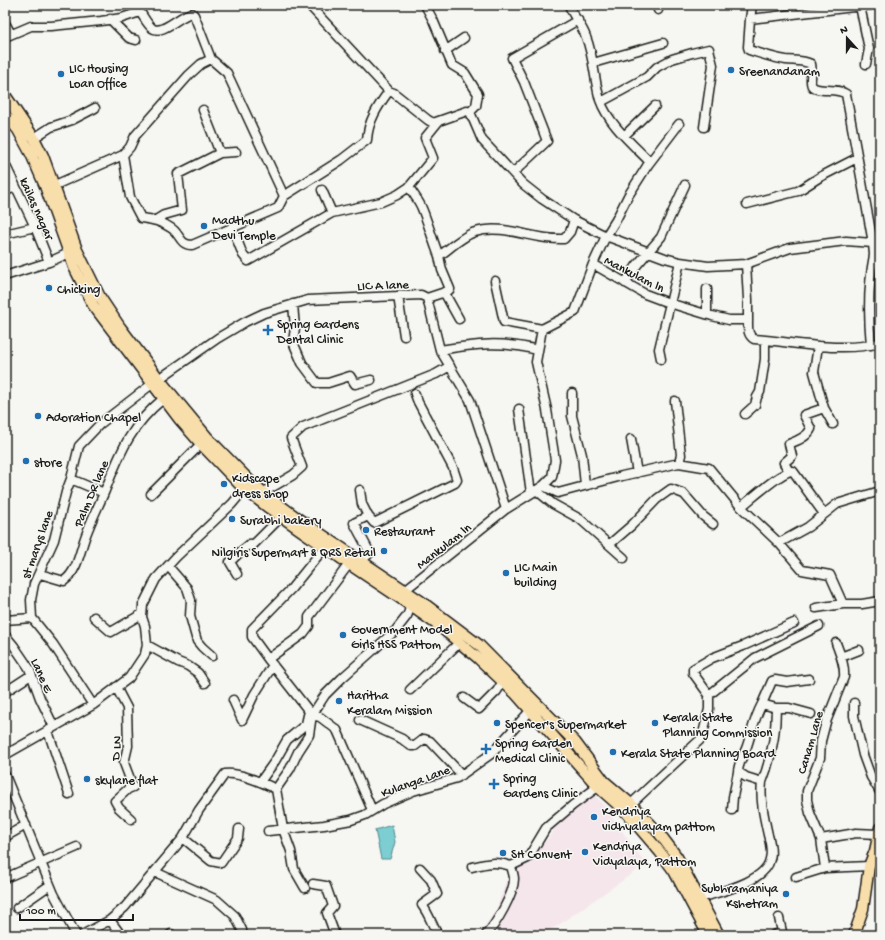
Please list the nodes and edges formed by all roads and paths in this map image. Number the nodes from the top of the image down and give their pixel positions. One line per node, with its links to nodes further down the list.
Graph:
1 (309, 5): 20 (street)
2 (425, 5): 16 (street)
3 (569, 5): 10 (street)
4 (752, 5): 9 (street)
5 (871, 5): 6 (street)
6 (860, 6): 9 (street); 19 (street)
7 (139, 9): 8 (street); 17 (street)
8 (110, 19): 12 (street); 14 (street)
9 (750, 19): 36 (street)
10 (578, 20): 18 (street); 39 (street)
11 (5, 22): 12 (street)
12 (8, 36)
13 (464, 38): 16 (street)
14 (136, 40)
15 (663, 43): 18 (street)
16 (446, 51): 26 (street)
17 (211, 59): 35 (street); 46 (street)
18 (593, 63): 22 (street)
19 (866, 64)
20 (389, 91): 28 (street); 46 (street)
21 (5, 95): 32 (main road)
22 (601, 102): 30 (street); 31 (street)
23 (655, 106): 31 (street)
24 (95, 108): 32 (street)
25 (203, 110): 34 (street)
26 (470, 112): 28 (street); 39 (street)
27 (5, 114): 57 (main road)
28 (438, 122): 43 (street)
29 (679, 124): 38 (street)
30 (704, 126)
31 (624, 136): 38 (street)
32 (34, 138): 40 (main road)
33 (236, 152): 34 (street)
34 (220, 153): 49 (street)
35 (123, 155): 40 (street); 49 (street)
36 (858, 158): 47 (street); 55 (street)
37 (5, 164): 42 (street, kailas nagar)
38 (647, 166): 54 (street)
39 (513, 173): 50 (street)
40 (55, 185): 65 (main road)
41 (685, 186): 56 (street)
42 (16, 187): 45 (street); 51 (street, kailas nagar)
43 (409, 187): 48 (street); 59 (street)
44 (322, 190): 48 (street)
45 (5, 191)
46 (284, 196): 52 (street)
47 (747, 204)
48 (332, 213): 52 (street)
49 (156, 220): 52 (street)
50 (574, 220): 54 (street); 59 (street)
51 (35, 227): 53 (street); 60 (street, kailas nagar)
52 (232, 228)
53 (5, 234)
54 (606, 236): 56 (street); 62 (street)
55 (873, 243): 58 (street); 63 (street)
56 (648, 252): 61 (street); 68 (street)
57 (69, 254): 60 (street); 66 (main road)
58 (877, 255): 82 (street)
59 (439, 256): 70 (street)
60 (48, 262): 64 (street)
61 (680, 262): 63 (street); 73 (street)
62 (593, 264): 68 (street, Mankulam ln); 78 (street, Mankulam ln)
63 (746, 264): 77 (street)
64 (5, 276)
65 (89, 276): 66 (main road); 89 (main road)
66 (79, 280): 89 (main road)
67 (495, 281): 78 (street)
68 (625, 283): 73 (street, Mankulam ln)
69 (707, 289): 75 (street)
70 (444, 292): 72 (street); 76 (street)
71 (398, 296): 72 (street, LIC A lane); 74 (street, LIC A lane); 79 (street)
72 (427, 298): 84 (street, LIC A lane)
73 (669, 303): 75 (street, Mankulam ln); 86 (street)
74 (293, 304): 88 (street); 89 (street, LIC A lane)
75 (707, 314): 77 (street, Mankulam ln)
76 (459, 319)
77 (748, 320): 80 (street)
78 (542, 329): 85 (street, Mankulam ln)
79 (404, 336)
80 (765, 340): 83 (street); 96 (street)
81 (880, 342): 82 (street)
82 (870, 345): 83 (street)
83 (818, 346): 94 (street)
84 (440, 350): 85 (street); 87 (street, LIC A lane)
85 (538, 350): 107 (street, Mankulam ln)
86 (660, 359)
87 (450, 366): 109 (street); 113 (street, LIC A lane)
88 (371, 380)
89 (155, 381): 92 (main road); 103 (street, st marys lane); 104 (main road)
90 (572, 393): 105 (street)
91 (415, 394): 115 (street)
92 (163, 399): 99 (main road); 110 (street, Palm DR lane)
93 (675, 401): 100 (street)
94 (824, 408): 97 (street); 101 (street)
95 (519, 409): 107 (street)
96 (745, 414)
97 (833, 424)
98 (631, 439): 102 (street)
99 (201, 444): 104 (main road); 111 (street)
100 (679, 463): 102 (street); 112 (street)
101 (789, 471): 112 (street); 114 (street)
102 (637, 473): 105 (street)
103 (71, 479): 110 (street); 125 (street, st marys lane)
104 (248, 485): 109 (main road); 116 (main road); 124 (street)
105 (586, 485): 107 (street)
106 (360, 490): 115 (street)
107 (537, 490): 113 (street, Mankulam ln); 119 (street)
108 (880, 490): 114 (street)
109 (264, 492): 122 (main road)
110 (104, 493): 125 (street, Palm DR lane)
111 (151, 494)
112 (741, 507): 118 (street)
113 (506, 509): 127 (street, Mankulam ln)
114 (824, 514): 118 (street)
115 (368, 516): 122 (street)
116 (282, 517): 120 (main road); 126 (street)
117 (713, 524): 119 (street)
118 (779, 542): 129 (street)
119 (610, 544): 121 (street)
120 (325, 547): 123 (main road); 145 (street)
121 (624, 558)
122 (361, 561): 127 (main road)
123 (349, 564): 127 (main road); 145 (street)
124 (168, 566): 132 (street); 143 (street)
125 (40, 574): 134 (street, st marys lane)
126 (237, 574)
127 (401, 593): 130 (main road); 171 (main road)
128 (880, 601): 129 (street)
129 (843, 604): 131 (street)
130 (411, 606): 139 (main road); 161 (street)
131 (816, 608)
132 (142, 614): 133 (street); 141 (street)
133 (94, 617)
134 (32, 618): 135 (street); 158 (street)
135 (5, 620)
136 (794, 623): 153 (street)
137 (819, 626): 153 (street)
138 (5, 635): 146 (street, Lane E)
139 (460, 642): 148 (main road); 151 (street)
140 (836, 643): 144 (street, Canam Lane)
141 (147, 644): 149 (street); 150 (street)
142 (859, 650): 144 (street)
143 (212, 656)
144 (841, 657): 186 (street, Canam Lane)
145 (270, 662): 155 (street); 161 (street)
146 (31, 675): 152 (street); 164 (street, Lane E)
147 (809, 679): 156 (street)
148 (503, 681): 154 (street); 160 (main road)
149 (205, 683)
150 (116, 687): 158 (street); 178 (street, D LN)
151 (410, 690)
152 (5, 692)
153 (709, 696): 175 (street)
154 (464, 698)
155 (233, 700)
156 (762, 704): 159 (street); 166 (street)
157 (854, 704): 173 (street)
158 (93, 705): 164 (street)
159 (776, 708): 162 (street); 170 (street)
160 (531, 710): 167 (street, Kulanga Lane); 171 (main road)
161 (311, 714): 169 (street); 172 (street); 176 (street)
162 (811, 714)
163 (360, 720): 167 (street)
164 (51, 729): 165 (street); 174 (street, Lane E)
165 (5, 755)
166 (738, 772): 170 (street); 177 (street)
167 (462, 775): 176 (street, Kulanga Lane)
168 (5, 776): 179 (street)
169 (260, 782): 172 (street); 185 (street)
170 (762, 782): 200 (street)
171 (601, 784): 175 (main road); 189 (street); 211 (main road)
172 (276, 790): 180 (street)
173 (880, 792)
174 (69, 794)
175 (631, 804): 200 (main road)
176 (372, 810): 180 (street, Kulanga Lane)
177 (732, 810)
178 (131, 819)
179 (26, 825): 184 (street); 188 (street)
180 (283, 828): 182 (street, Kulanga Lane); 199 (street)
181 (239, 829): 185 (street)
182 (268, 831)
183 (879, 831): 186 (street); 190 (main road)
184 (5, 837)
185 (183, 838): 194 (street)
186 (821, 839): 193 (street, Canam Lane)
187 (77, 847): 188 (street)
188 (40, 863): 196 (street); 198 (street)
189 (511, 866): 191 (street); 210 (street)
190 (869, 866): 193 (street); 214 (main road)
191 (472, 867)
192 (420, 868): 209 (street)
193 (825, 868): 195 (street)
194 (155, 872): 203 (street); 204 (street)
195 (796, 877)
196 (5, 878)
197 (313, 884): 208 (street)
198 (50, 885): 201 (street); 205 (street)
199 (304, 888)
200 (700, 898): 212 (main road)
201 (17, 908)
202 (779, 918): 213 (street)
203 (110, 920): 206 (street); 207 (street)
204 (242, 930)
205 (76, 935)
206 (82, 935)
207 (121, 935)
208 (336, 935)
209 (438, 935)
210 (486, 935)
211 (708, 935)
212 (719, 935)
213 (774, 935)
214 (854, 935)

